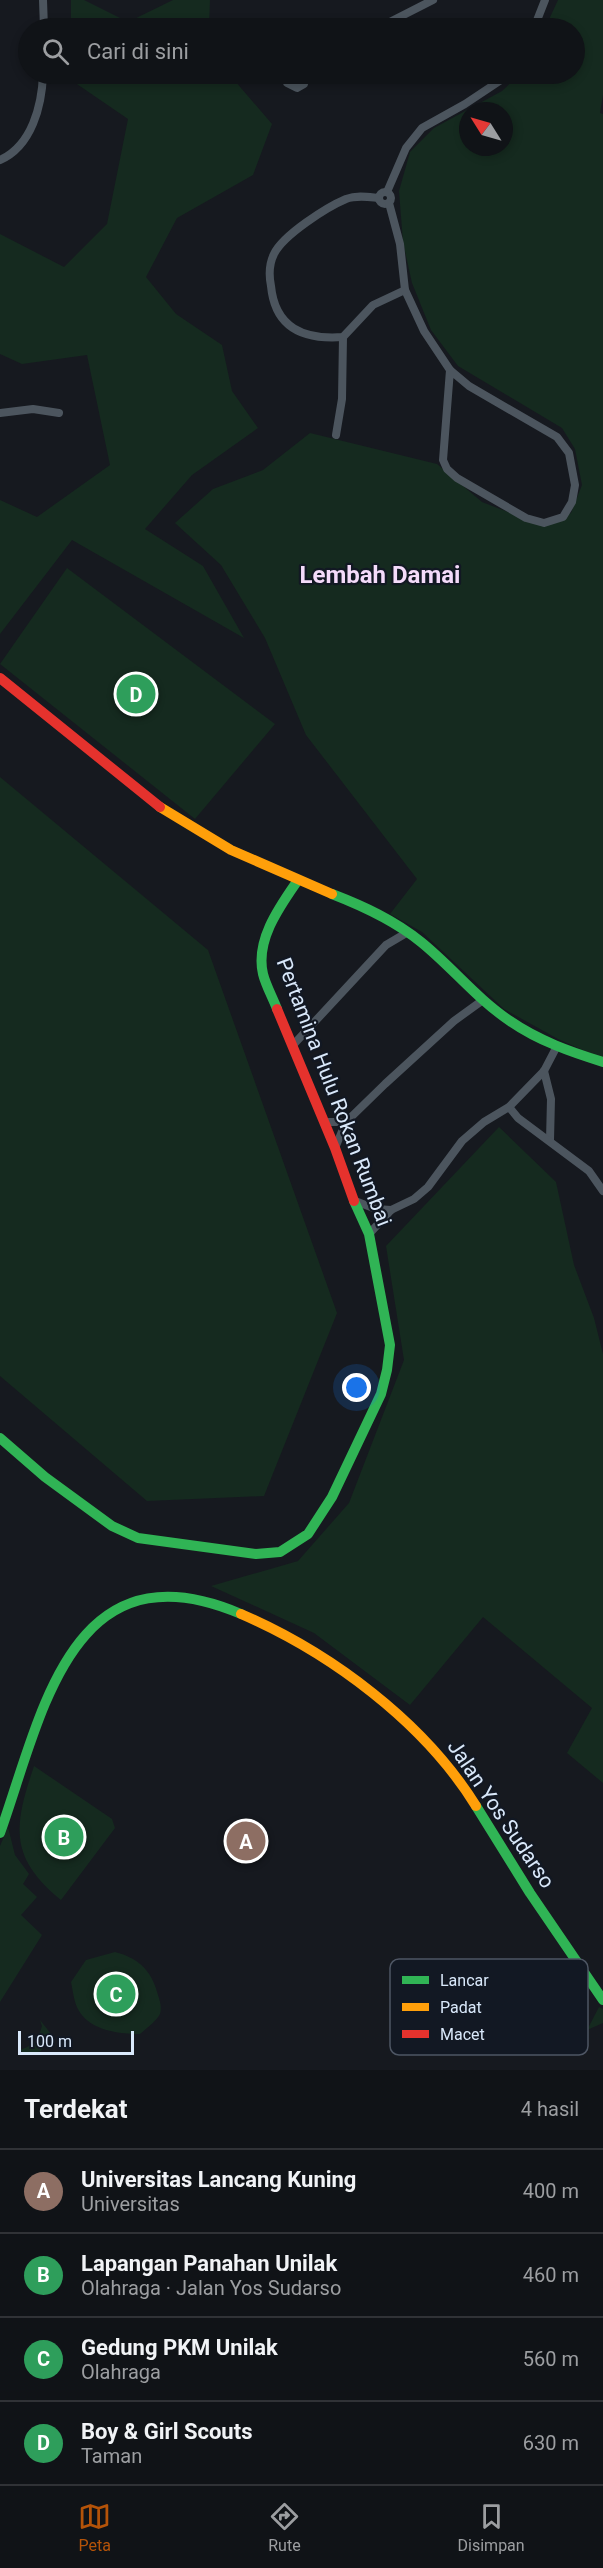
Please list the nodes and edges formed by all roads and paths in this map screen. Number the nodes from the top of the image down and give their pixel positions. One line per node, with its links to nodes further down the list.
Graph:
1 (43, 0): 4 (street)
2 (433, 0): 5 (street)
3 (545, 0): 6 (street)
4 (44, 18)
5 (398, 18)
6 (538, 18)
7 (42, 84): 11 (street)
8 (289, 84): 9 (street)
9 (304, 84)
10 (495, 84): 12 (street)
11 (0, 160)
12 (387, 192): 13 (street); 14 (street)
13 (378, 198): 14 (street); 16 (street)
14 (389, 203): 15 (street)
15 (405, 290): 16 (street); 17 (street)
16 (343, 337): 20 (street)
17 (450, 370): 17 (street)
18 (0, 413): 19 (street)
19 (58, 413)
20 (336, 435)
21 (0, 678): 22 (street)
22 (298, 880): 23 (street); 25 (street, Pertamina Hulu Rokan Rumbai)
23 (408, 932): 24 (street); 25 (street)
24 (483, 1000): 26 (street); 31 (street)
25 (294, 1044): 30 (street, Pertamina Hulu Rokan Rumbai)
26 (556, 1048): 27 (street); 28 (street)
27 (603, 1062)
28 (544, 1071): 29 (street); 32 (street)
29 (509, 1107): 32 (street); 36 (street)
30 (324, 1122): 31 (street); 33 (street, Pertamina Hulu Rokan Rumbai)
31 (346, 1122): 33 (street)
32 (549, 1140): 34 (street)
33 (335, 1148): 35 (street, Pertamina Hulu Rokan Rumbai)
34 (603, 1191)
35 (355, 1201): 36 (street); 37 (street, Pertamina Hulu Rokan Rumbai)
36 (391, 1210): 37 (street)
37 (369, 1234): 38 (street, Pertamina Hulu Rokan Rumbai)
38 (0, 1438)
39 (0, 1833): 40 (street, Jalan Yos Sudarso)
40 (576, 1959)
41 (588, 1977): 42 (street, Jalan Yos Sudarso)
42 (603, 2000)

